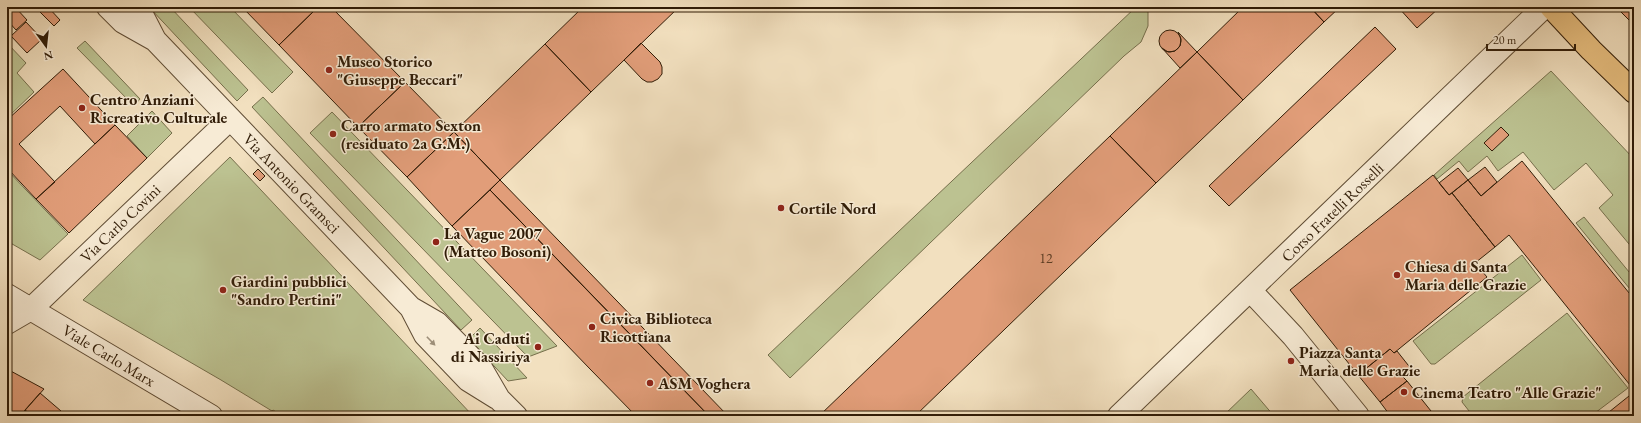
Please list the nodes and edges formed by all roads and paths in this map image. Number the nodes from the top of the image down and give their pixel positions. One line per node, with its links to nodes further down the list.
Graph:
1 (108, 7): 5 (street, Via Antonio Gramsci)
2 (138, 7): 5 (street, Via Antonio Gramsci)
3 (1544, 7): 8 (street, Corso Fratelli Rosselli)
4 (1551, 7): 6 (main road)
5 (156, 40): 7 (street, Via Antonio Gramsci)
6 (1634, 92)
7 (230, 119): 10 (street, Via Carlo Covini); 13 (street, Via Antonio Gramsci)
8 (1250, 290): 14 (street, Corso Fratelli Rosselli); 15 (street)
9 (7, 295): 10 (street, Viale Carlo Marx)
10 (31, 309): 11 (street, Via Carlo Covini); 12 (street, Viale Carlo Marx)
11 (7, 323)
12 (211, 416)
13 (516, 416)
14 (1119, 416)
15 (1358, 416)

